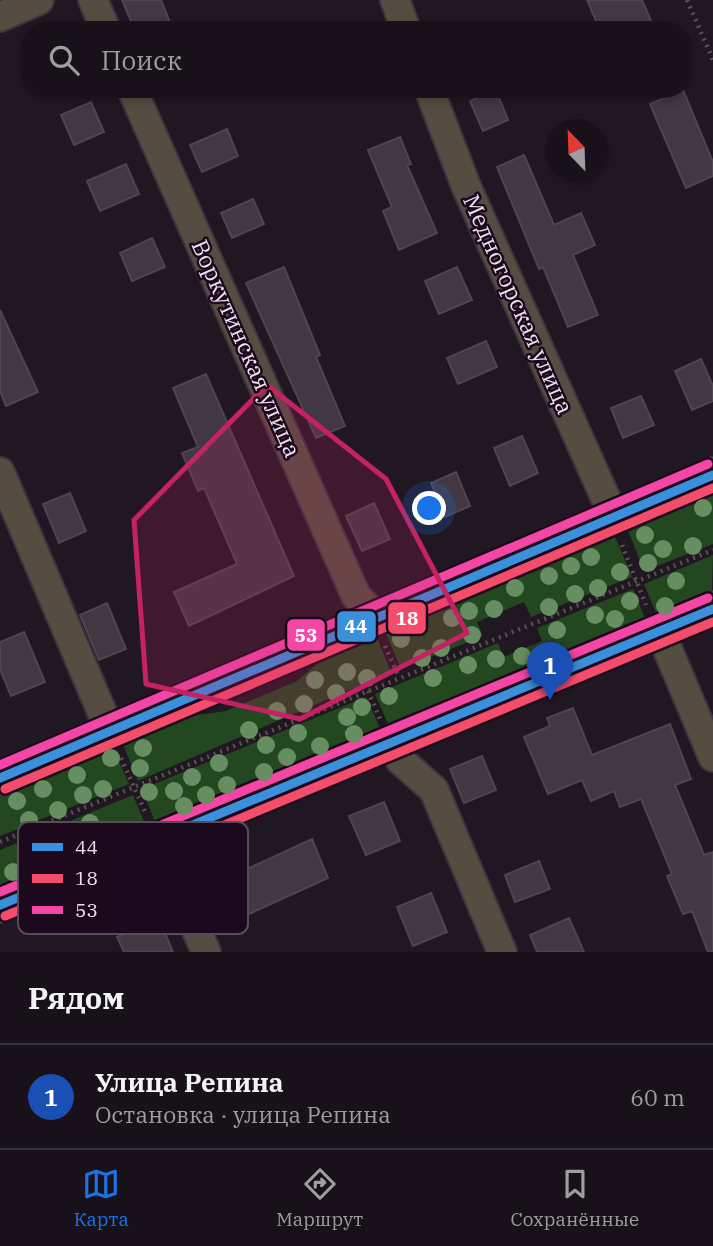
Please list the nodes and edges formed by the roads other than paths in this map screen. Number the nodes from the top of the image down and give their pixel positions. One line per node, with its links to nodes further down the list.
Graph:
1 (39, 0): 4 (street)
2 (93, 0): 5 (street)
3 (395, 0): 6 (street)
4 (0, 17)
5 (102, 21)
6 (403, 21)
7 (136, 98): 12 (street, Воркутинская улица)
8 (432, 98): 11 (street, Медногорская улица)
9 (0, 472): 15 (street)
10 (713, 475): 11 (street)
11 (616, 526): 15 (street)
12 (365, 605)
13 (713, 609): 14 (street)
14 (655, 623): 16 (street); 19 (street)
15 (110, 731): 18 (street)
16 (713, 757)
17 (400, 760): 24 (street)
18 (0, 778)
19 (199, 822)
20 (18, 898): 21 (street)
21 (0, 905)
22 (198, 934): 23 (street)
23 (206, 952)
24 (502, 952)

